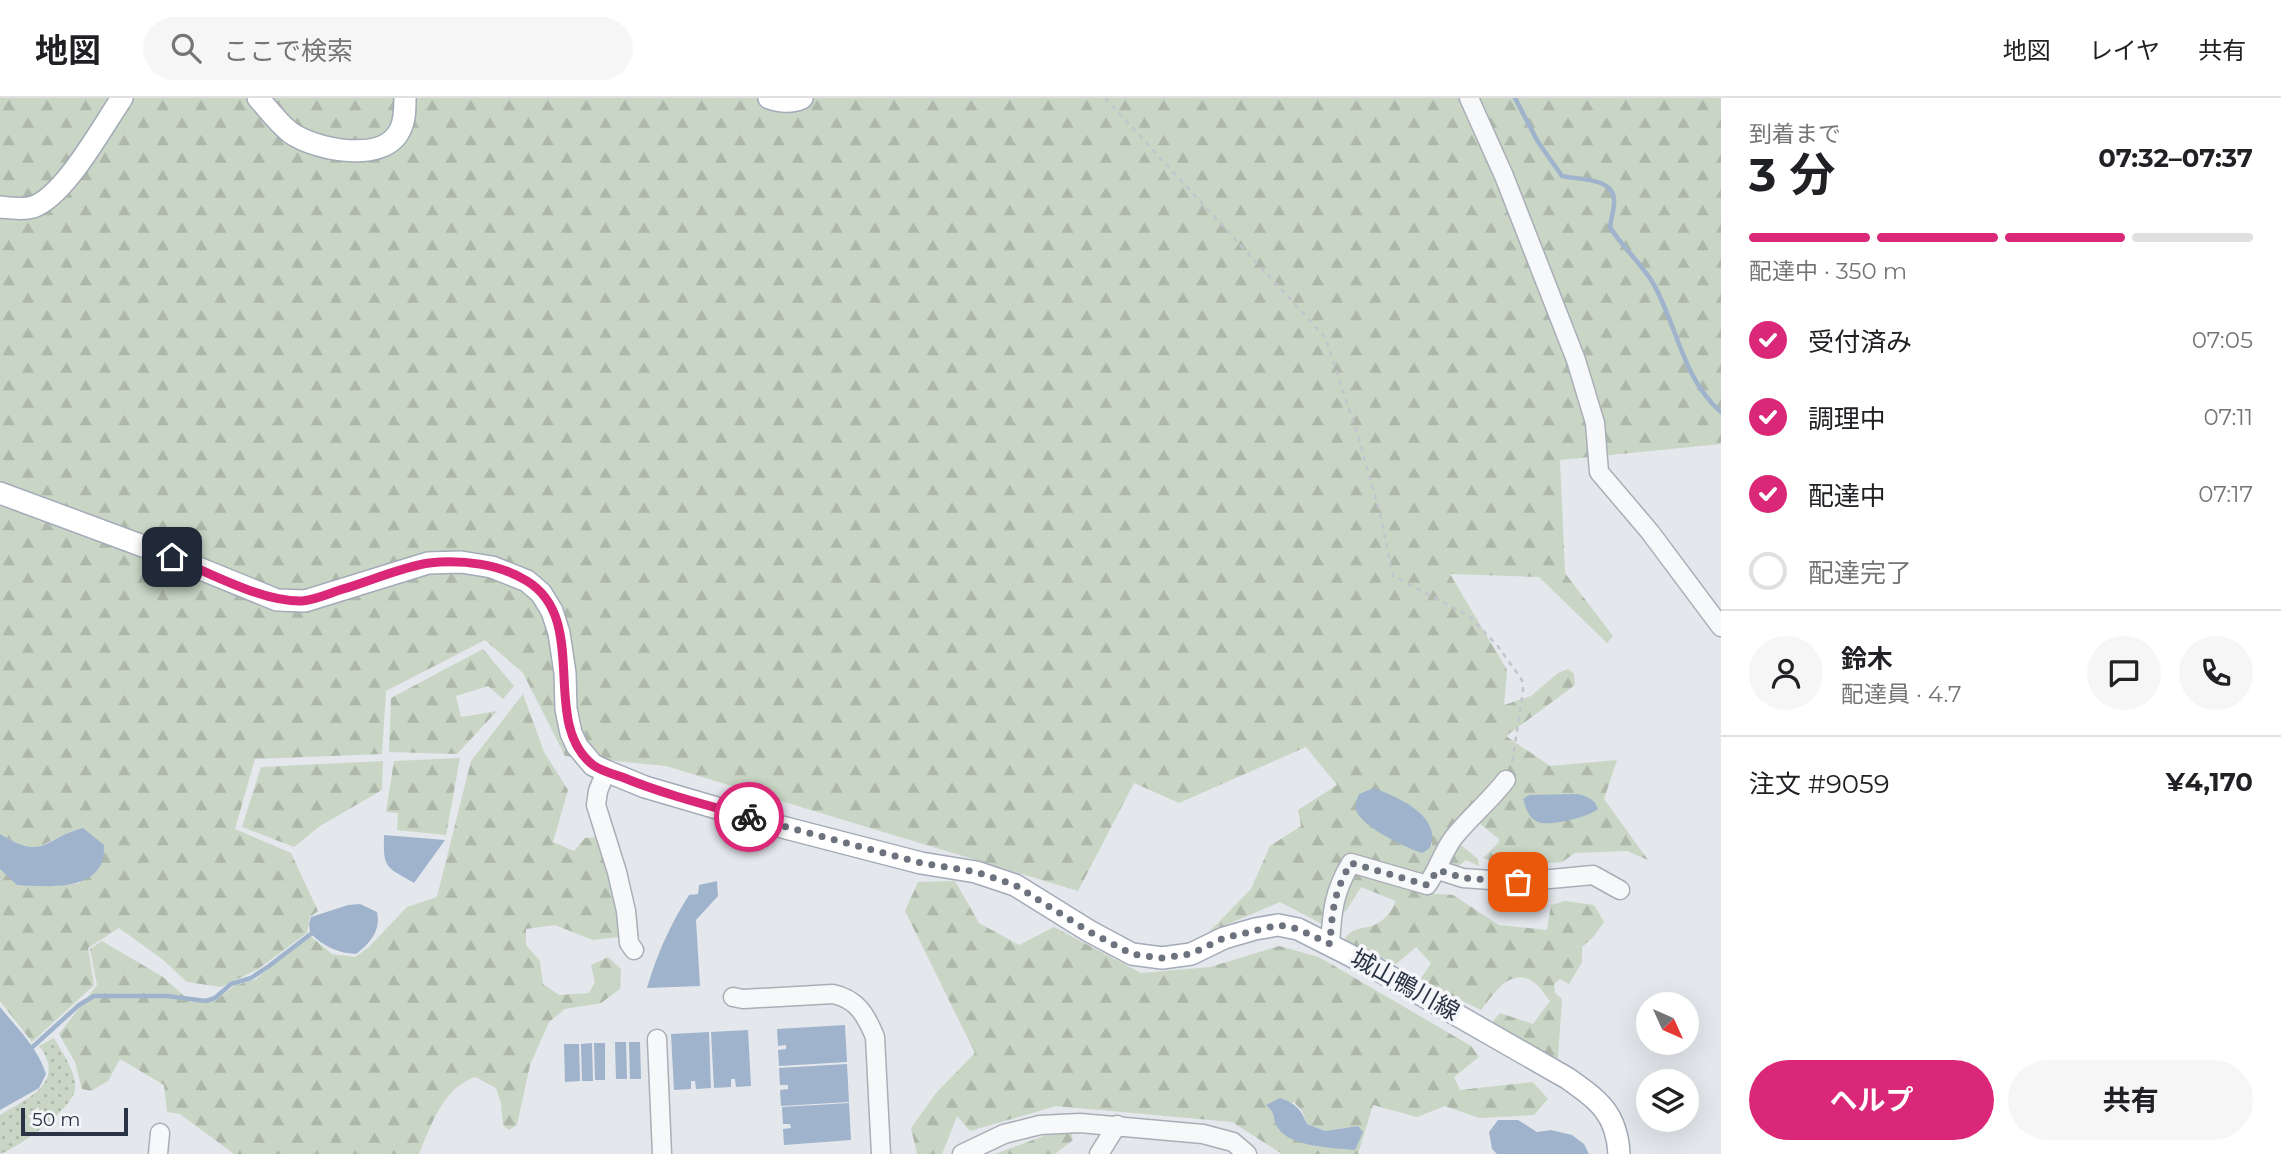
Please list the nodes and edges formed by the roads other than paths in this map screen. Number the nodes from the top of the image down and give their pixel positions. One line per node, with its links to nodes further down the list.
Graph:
1 (122, 98): 7 (main road)
2 (258, 98): 3 (main road)
3 (405, 98)
4 (769, 98): 5 (main road)
5 (802, 98)
6 (1469, 98): 9 (street)
7 (0, 207)
8 (0, 493): 10 (main road, 城山鴨川線)
9 (1721, 627)
10 (606, 771): 14 (main road, 城山鴨川線); 15 (street)
11 (1506, 780): 12 (street)
12 (1438, 870): 13 (street); 14 (street)
13 (1620, 890)
14 (1330, 944): 26 (main road, 城山鴨川線)
15 (634, 950)
16 (733, 997): 22 (street)
17 (657, 1039): 21 (street)
18 (1117, 1125): 23 (street); 24 (street); 25 (street)
19 (160, 1133): 20 (street)
20 (158, 1154)
21 (663, 1154)
22 (881, 1154)
23 (962, 1154)
24 (1099, 1154)
25 (1247, 1154)
26 (1619, 1154)

